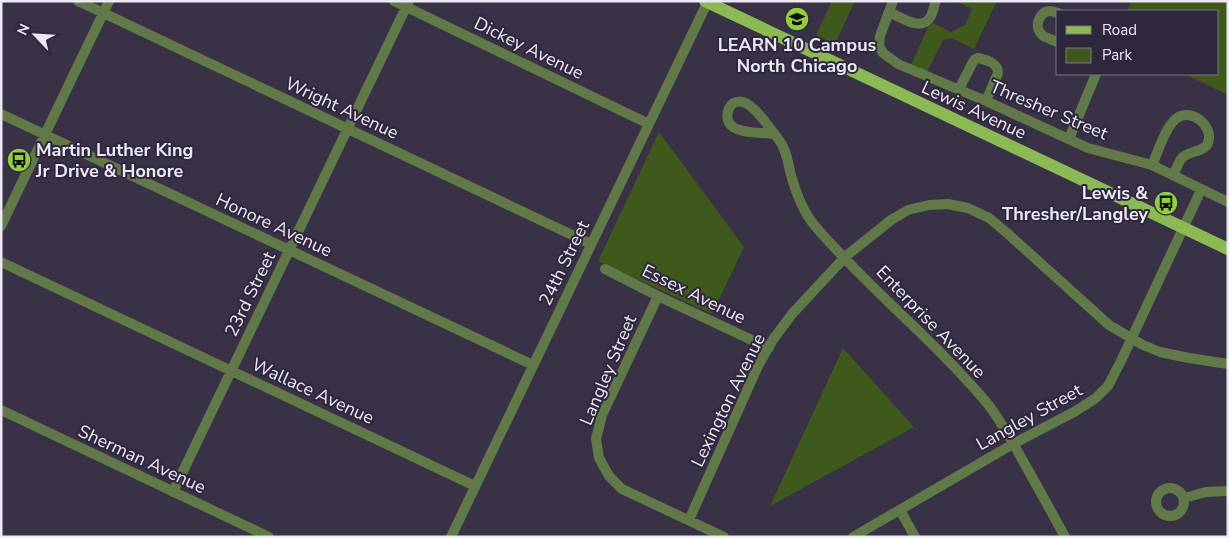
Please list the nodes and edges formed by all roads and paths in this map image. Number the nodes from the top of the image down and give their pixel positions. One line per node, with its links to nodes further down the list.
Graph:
1 (78, 1): 9 (street, Wright Avenue)
2 (109, 1): 9 (street)
3 (394, 1): 7 (street, Dickey Avenue)
4 (893, 1): 8 (street)
5 (936, 1): 8 (street)
6 (707, 2): 16 (street, 24th Street); 26 (main road, Lewis Avenue)
7 (407, 4): 16 (street, Dickey Avenue); 17 (street, 23rd Street)
8 (889, 12): 13 (street, Thresher Street)
9 (103, 13): 17 (street, Wright Avenue); 18 (street)
10 (1056, 13): 11 (street)
11 (1056, 41)
12 (1096, 75): 20 (street)
13 (959, 89): 14 (street, Thresher Street); 14 (street)
14 (986, 101): 20 (street, Thresher Street)
15 (1, 114): 18 (street, Honore Avenue)
16 (649, 124): 27 (street, 24th Street)
17 (348, 128): 27 (street, Wright Avenue); 29 (street, 23rd Street)
18 (45, 134): 25 (street); 29 (street, Honore Avenue)
19 (774, 134): 30 (street, Enterprise Avenue)
20 (1069, 139): 21 (street, Thresher Street)
21 (1152, 165): 22 (street, Thresher Street); 22 (street)
22 (1174, 175): 23 (street, Thresher Street)
23 (1201, 190): 24 (street, Thresher Street); 26 (street, Langley Street)
24 (1228, 202)
25 (1, 226)
26 (1183, 228): 28 (main road, Lewis Avenue); 34 (street, Langley Street)
27 (591, 244): 37 (street, 24th Street)
28 (1228, 249)
29 (289, 250): 37 (street, Honore Avenue); 38 (street, 23rd Street)
30 (845, 257): 34 (street, Lexington Avenue); 35 (street, Lexington Avenue); 40 (street, Enterprise Avenue)
31 (1, 262): 38 (street, Wallace Avenue)
32 (605, 269): 33 (street, Essex Avenue)
33 (658, 296): 35 (street, Essex Avenue); 46 (street, Langley Street)
34 (1132, 339): 36 (street, Lexington Avenue); 40 (street, Langley Street)
35 (768, 348): 46 (street, Lexington Avenue)
36 (1228, 364)
37 (533, 365): 41 (street, 24th Street)
38 (231, 371): 41 (street, Wallace Avenue); 43 (street, 23rd Street)
39 (1, 410): 43 (street, Sherman Avenue)
40 (1013, 444): 45 (street, Langley Street); 52 (street, Enterprise Avenue)
41 (475, 486): 48 (street, 24th Street)
42 (1228, 491): 44 (street)
43 (174, 492): 47 (street, Sherman Avenue)
44 (1184, 498)
45 (900, 510): 50 (street, Langley Street); 51 (street)
46 (689, 520): 49 (street, Langley Street)
47 (269, 537)
48 (451, 537)
49 (724, 537)
50 (853, 537)
51 (915, 537)
52 (1065, 537)

